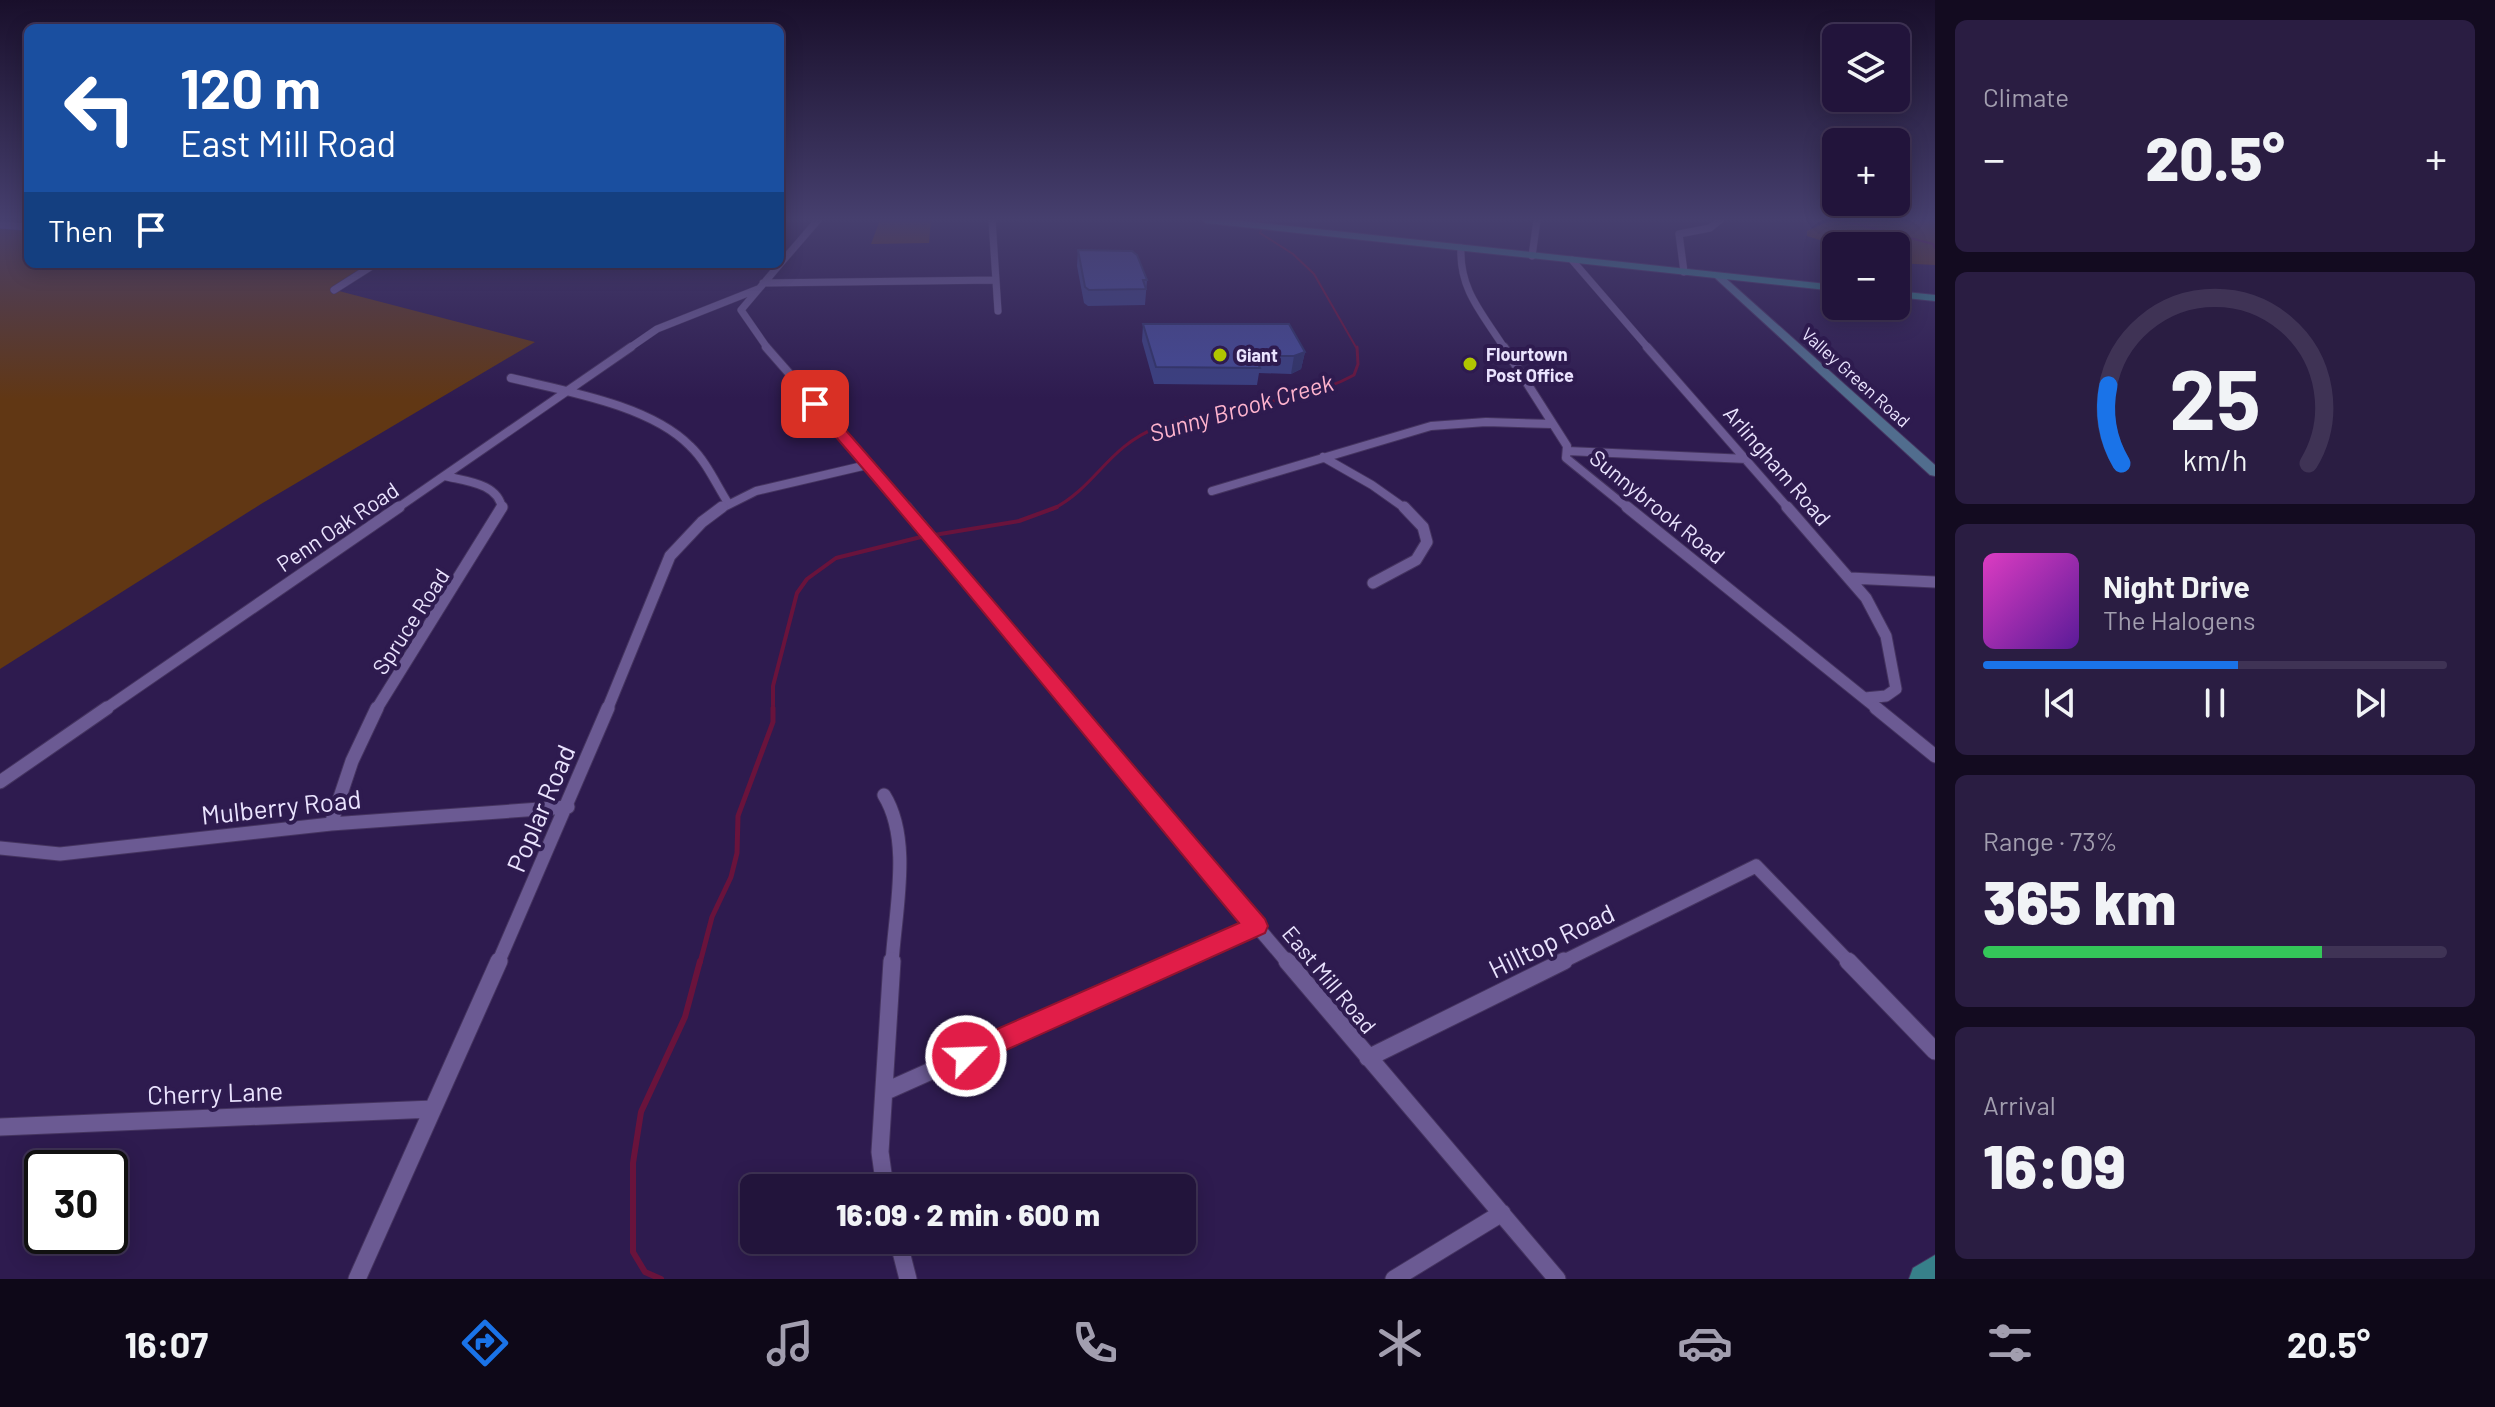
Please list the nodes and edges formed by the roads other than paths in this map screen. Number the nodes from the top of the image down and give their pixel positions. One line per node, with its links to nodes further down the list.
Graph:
1 (350, 280): 10 (street)
2 (766, 280): 8 (street)
3 (996, 280): 8 (street); 15 (street)
4 (1463, 280): 18 (street, Sunnybrook Road)
5 (1589, 280): 21 (street, Arlingham Road)
6 (1722, 280): 23 (street, Valley Green Road)
7 (1754, 280): 9 (main road)
8 (761, 286): 13 (street); 14 (street, Penn Oak Road)
9 (1822, 287)
10 (334, 290)
11 (1910, 295): 12 (main road)
12 (1935, 298)
13 (743, 306): 14 (street, Penn Oak Road); 22 (street, East Mill Road)
14 (699, 310): 17 (street, Penn Oak Road)
15 (998, 311)
16 (511, 378): 17 (street)
17 (569, 392): 24 (street, Penn Oak Road); 26 (street)
18 (1552, 424): 19 (street, Sunnybrook Road); 20 (street)
19 (1567, 451): 21 (street); 30 (street, Sunnybrook Road)
20 (1323, 457): 25 (street); 29 (street)
21 (1747, 459): 27 (street, Arlingham Road)
22 (867, 465): 26 (street, Poplar Road); 37 (street, East Mill Road)
23 (1935, 472)
24 (445, 476): 32 (street, Penn Oak Road); 35 (street, Spruce Road)
25 (1212, 491)
26 (728, 503): 34 (street, Poplar Road)
27 (1850, 578): 28 (street); 30 (street, Arlingham Road)
28 (1935, 582)
29 (1373, 583)
30 (1865, 698): 31 (street, Sunnybrook Road)
31 (1935, 756)
32 (0, 782)
33 (884, 795): 40 (street)
34 (568, 807): 35 (street, Mulberry Road); 41 (street, Poplar Road)
35 (331, 824): 36 (street, Mulberry Road)
36 (0, 848)
37 (1256, 926): 39 (street, East Mill Road); 40 (street)
38 (1935, 1051): 39 (street, Hilltop Road)
39 (1368, 1058): 44 (street, East Mill Road)
40 (884, 1092): 43 (street)
41 (433, 1109): 42 (street, Cherry Lane); 47 (street, Poplar Road)
42 (0, 1127)
43 (883, 1174)
44 (1502, 1213): 49 (street); 50 (street, East Mill Road)
45 (902, 1254): 48 (street)
46 (1935, 1270): 51 (main road)
47 (357, 1279)
48 (908, 1279)
49 (1394, 1279)
50 (1557, 1279)
51 (1924, 1279)

